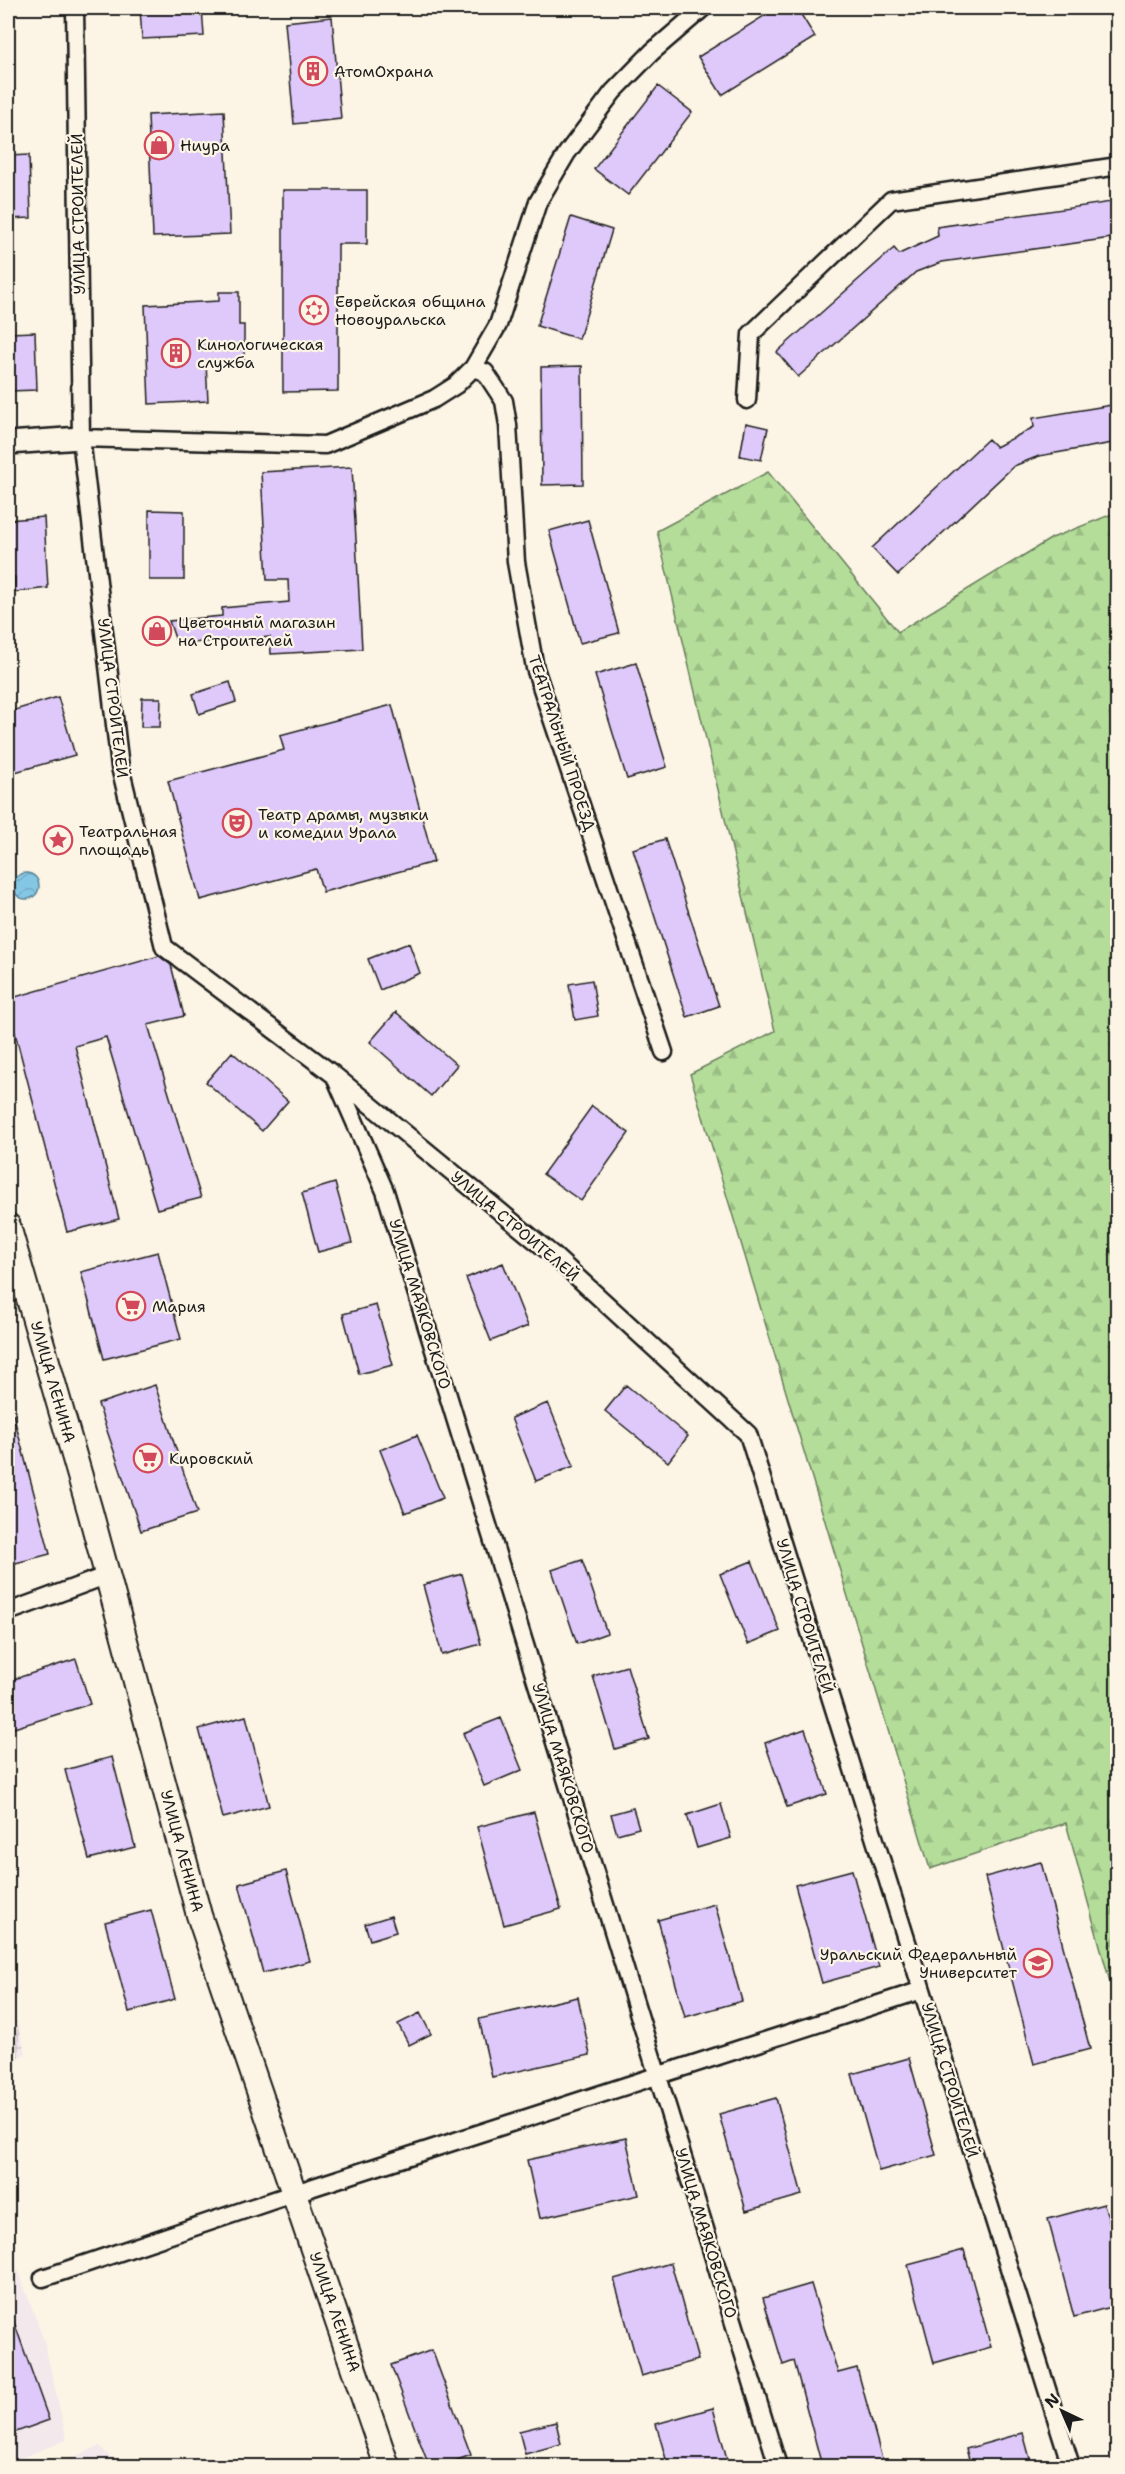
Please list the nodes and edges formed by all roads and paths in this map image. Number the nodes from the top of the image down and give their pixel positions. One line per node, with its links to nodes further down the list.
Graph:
1 (75, 8): 6 (street, УЛИЦА СТРОИТЕЛЕЙ)
2 (703, 8): 4 (street)
3 (1118, 166): 5 (street)
4 (473, 368): 6 (street); 8 (street, ТЕАТРАЛЬНЫЙ ПРОЕЗД)
5 (747, 400)
6 (81, 438): 7 (street); 9 (street, УЛИЦА СТРОИТЕЛЕЙ)
7 (8, 443)
8 (664, 1052)
9 (334, 1075): 13 (street, УЛИЦА СТРОИТЕЛЕЙ); 14 (street, УЛИЦА МАЯКОВСКОГО)
10 (8, 1226): 11 (main road, УЛИЦА ЛЕНИНА)
11 (108, 1575): 12 (street); 15 (main road, УЛИЦА ЛЕНИНА)
12 (8, 1612)
13 (922, 1990): 14 (street); 19 (street, УЛИЦА СТРОИТЕЛЕЙ)
14 (658, 2076): 15 (street); 18 (street, УЛИЦА МАЯКОВСКОГО)
15 (295, 2193): 16 (street); 17 (main road, УЛИЦА ЛЕНИНА)
16 (44, 2278)
17 (387, 2466)
18 (778, 2466)
19 (1071, 2466)

